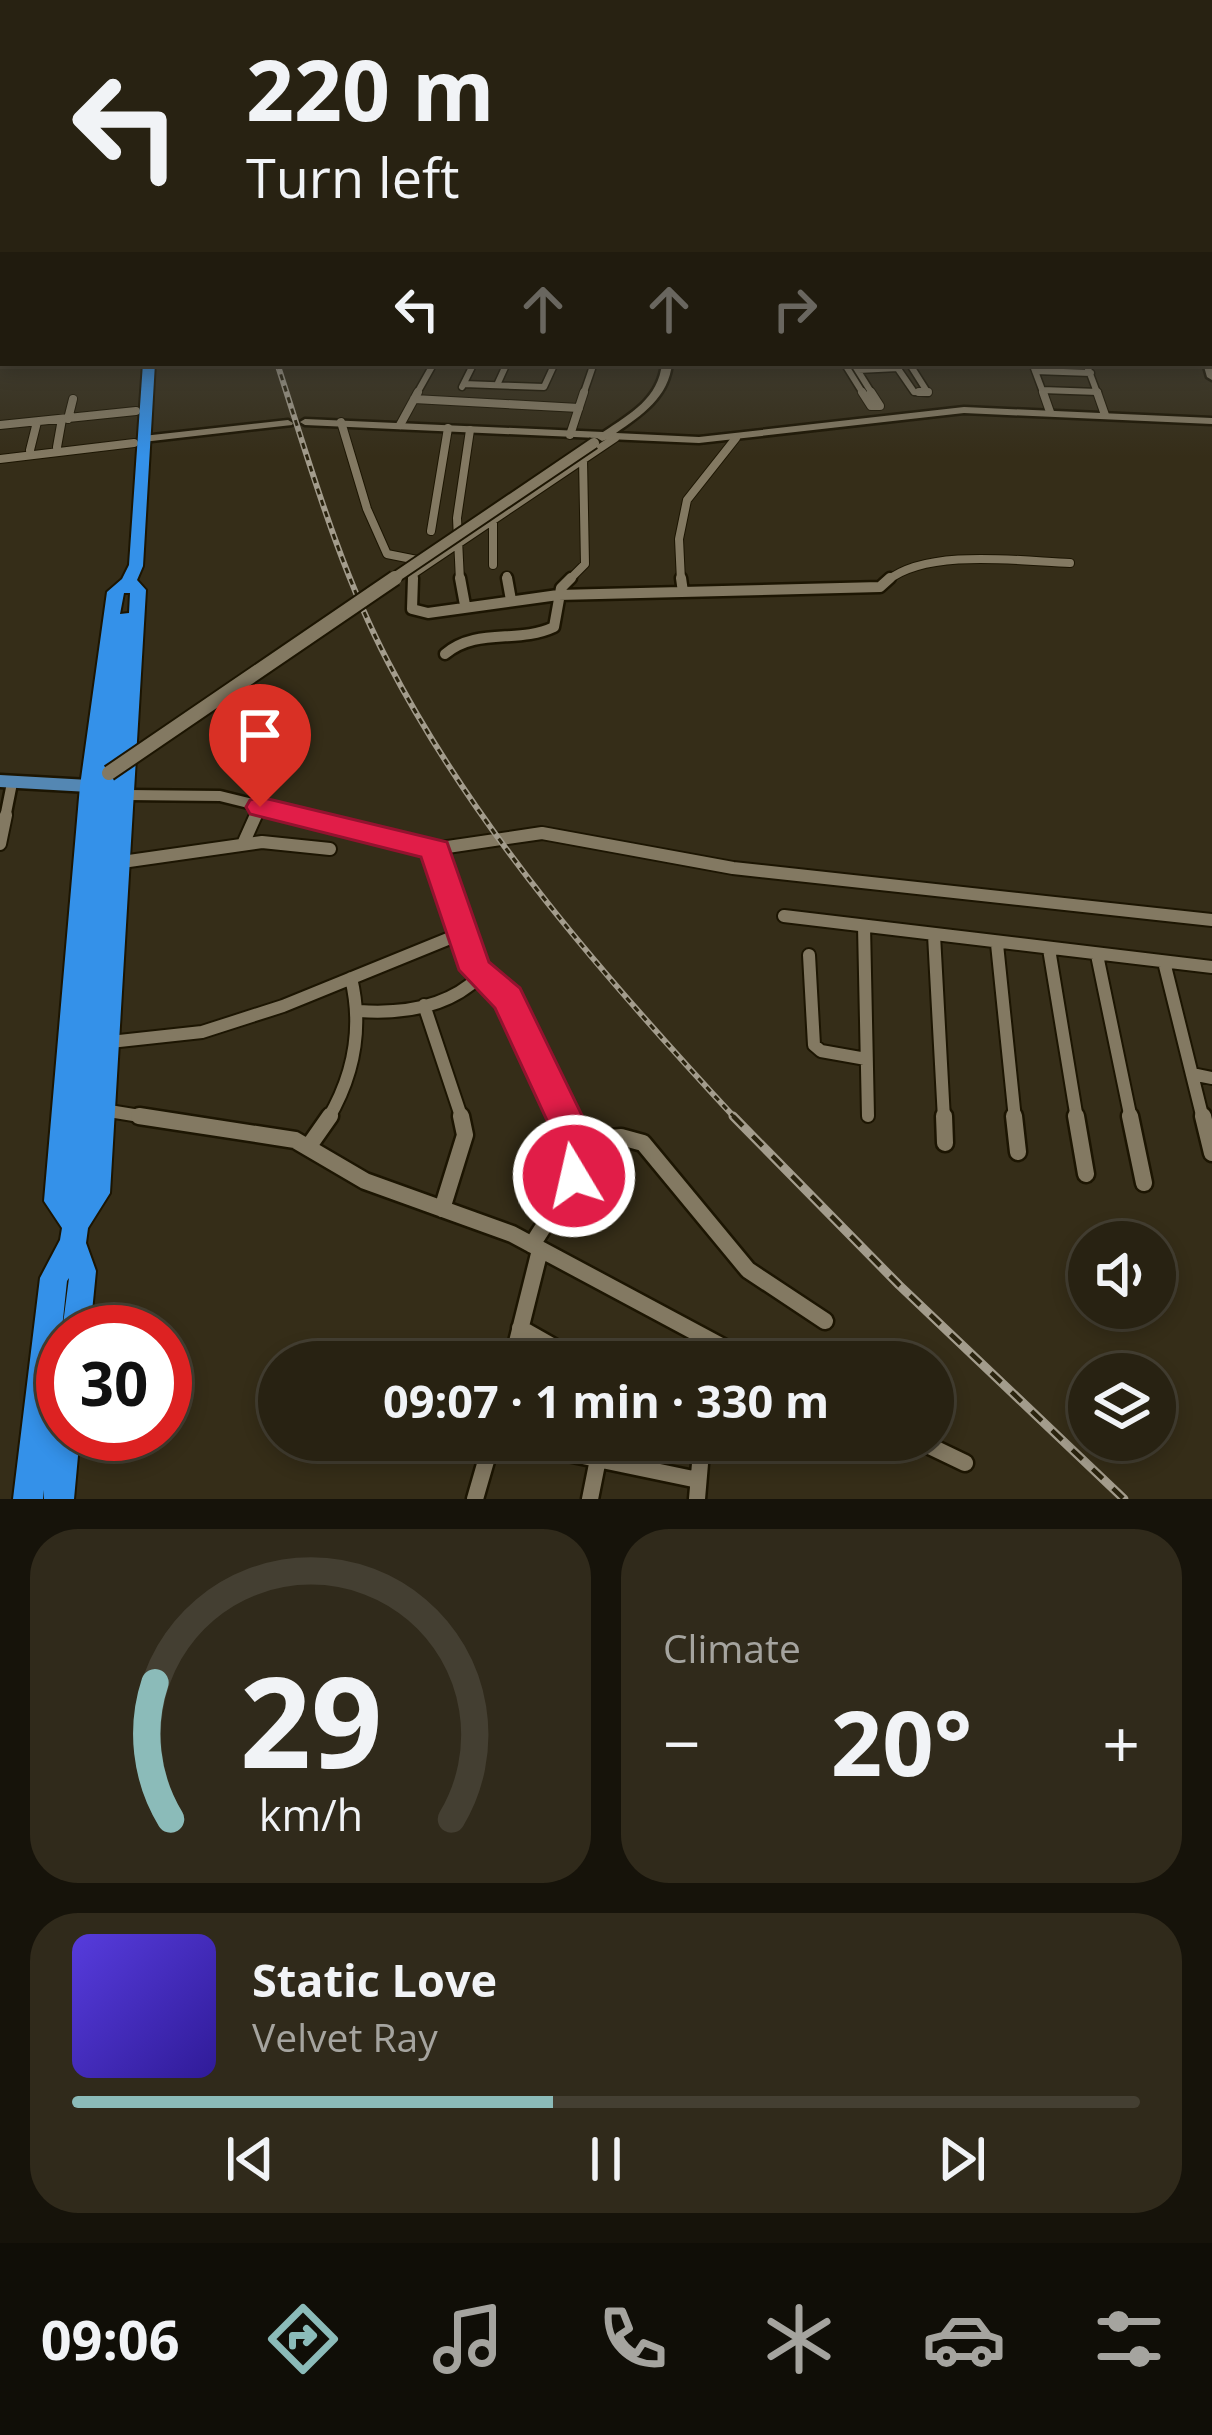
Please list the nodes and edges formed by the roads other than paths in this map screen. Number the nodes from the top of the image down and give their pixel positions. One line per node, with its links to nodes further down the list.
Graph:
1 (140, 366): 23 (highway)
2 (149, 366): 39 (highway)
3 (432, 366): 20 (street)
4 (473, 366): 15 (street)
5 (507, 366): 16 (street)
6 (554, 366): 16 (street)
7 (593, 366): 22 (street)
8 (667, 366): 38 (main road)
9 (852, 366): 9 (street); 10 (street)
10 (896, 366): 11 (street)
11 (911, 366)
12 (1088, 366): 14 (street)
13 (1034, 367): 14 (street); 17 (street)
14 (1091, 373): 18 (street)
15 (464, 384): 16 (street); 21 (street)
16 (497, 386)
17 (1042, 390): 18 (street); 24 (street)
18 (1098, 392): 25 (street)
19 (73, 399): 26 (street)
20 (414, 399): 21 (street); 33 (street)
21 (454, 401): 22 (street)
22 (579, 408): 36 (street)
23 (136, 411): 26 (street); 39 (highway)
24 (1050, 412): 25 (main road); 37 (main road)
25 (1105, 415): 27 (main road)
26 (65, 419): 28 (street); 40 (street)
27 (1212, 421)
28 (37, 422): 32 (street); 41 (street)
29 (305, 422): 30 (main road)
30 (341, 422): 33 (main road); 47 (street)
31 (289, 423): 39 (main road)
32 (0, 425)
33 (400, 425): 34 (main road)
34 (448, 428): 35 (main road); 45 (street)
35 (470, 430): 36 (main road); 46 (street)
36 (570, 435): 38 (main road)
37 (736, 438): 38 (main road); 52 (street)
38 (604, 439): 43 (street); 57 (main road, bridge)
39 (138, 441): 42 (street); 51 (highway)
40 (57, 447)
41 (30, 450)
42 (0, 459)
43 (583, 459): 44 (street); 53 (street)
44 (493, 520): 46 (street); 49 (street)
45 (431, 531)
46 (455, 545): 47 (street); 55 (street)
47 (431, 562): 55 (street)
48 (1070, 563): 52 (street)
49 (493, 565)
50 (507, 576): 54 (street)
51 (129, 581): 57 (highway); 59 (highway); 60 (highway)
52 (683, 592): 53 (street)
53 (558, 595): 54 (street); 56 (street)
54 (511, 601): 55 (street)
55 (465, 605)
56 (445, 654)
57 (109, 773): 96 (highway)
58 (6, 782): 59 (main road); 62 (street)
59 (89, 786): 96 (highway)
60 (128, 795): 61 (street); 66 (highway)
61 (260, 807): 63 (street); 65 (street)
62 (0, 844)
63 (243, 844): 64 (street); 66 (street)
64 (329, 849)
65 (436, 850): 68 (street); 70 (street)
66 (122, 862): 82 (highway)
67 (784, 916): 69 (street)
68 (1212, 920)
69 (864, 926): 71 (street); 83 (street)
70 (460, 934): 78 (street); 79 (street)
71 (934, 935): 72 (street); 89 (street)
72 (997, 944): 73 (street); 91 (street)
73 (1049, 949): 74 (street); 93 (street)
74 (1097, 955): 76 (street); 94 (street)
75 (809, 956): 83 (street)
76 (1164, 962): 77 (street); 84 (street)
77 (1212, 967)
78 (480, 976): 80 (street); 88 (street)
79 (351, 979): 81 (street); 82 (street)
80 (424, 1005): 81 (street); 95 (street)
81 (359, 1010): 90 (street)
82 (107, 1042): 86 (highway)
83 (866, 1059): 87 (street)
84 (1192, 1075): 85 (street); 92 (street)
85 (1212, 1078)
86 (103, 1110): 90 (street); 96 (highway)
87 (868, 1116)
88 (576, 1142): 97 (street); 99 (street)
89 (945, 1143)
90 (309, 1146): 95 (street)
91 (1018, 1152)
92 (1212, 1153)
93 (1086, 1174)
94 (1144, 1183)
95 (442, 1209): 97 (street)
96 (74, 1233): 98 (highway); 111 (highway)
97 (536, 1248): 100 (street); 103 (street)
98 (79, 1305)
99 (825, 1321)
100 (520, 1328): 101 (street); 102 (street)
101 (517, 1341)
102 (543, 1341)
103 (707, 1341)
104 (954, 1458): 109 (street)
105 (62, 1461): 112 (highway)
106 (486, 1461): 113 (street)
107 (598, 1461): 114 (street)
108 (604, 1461): 110 (street)
109 (965, 1463)
110 (698, 1490)
111 (28, 1499)
112 (59, 1499)
113 (475, 1499)
114 (590, 1499)

